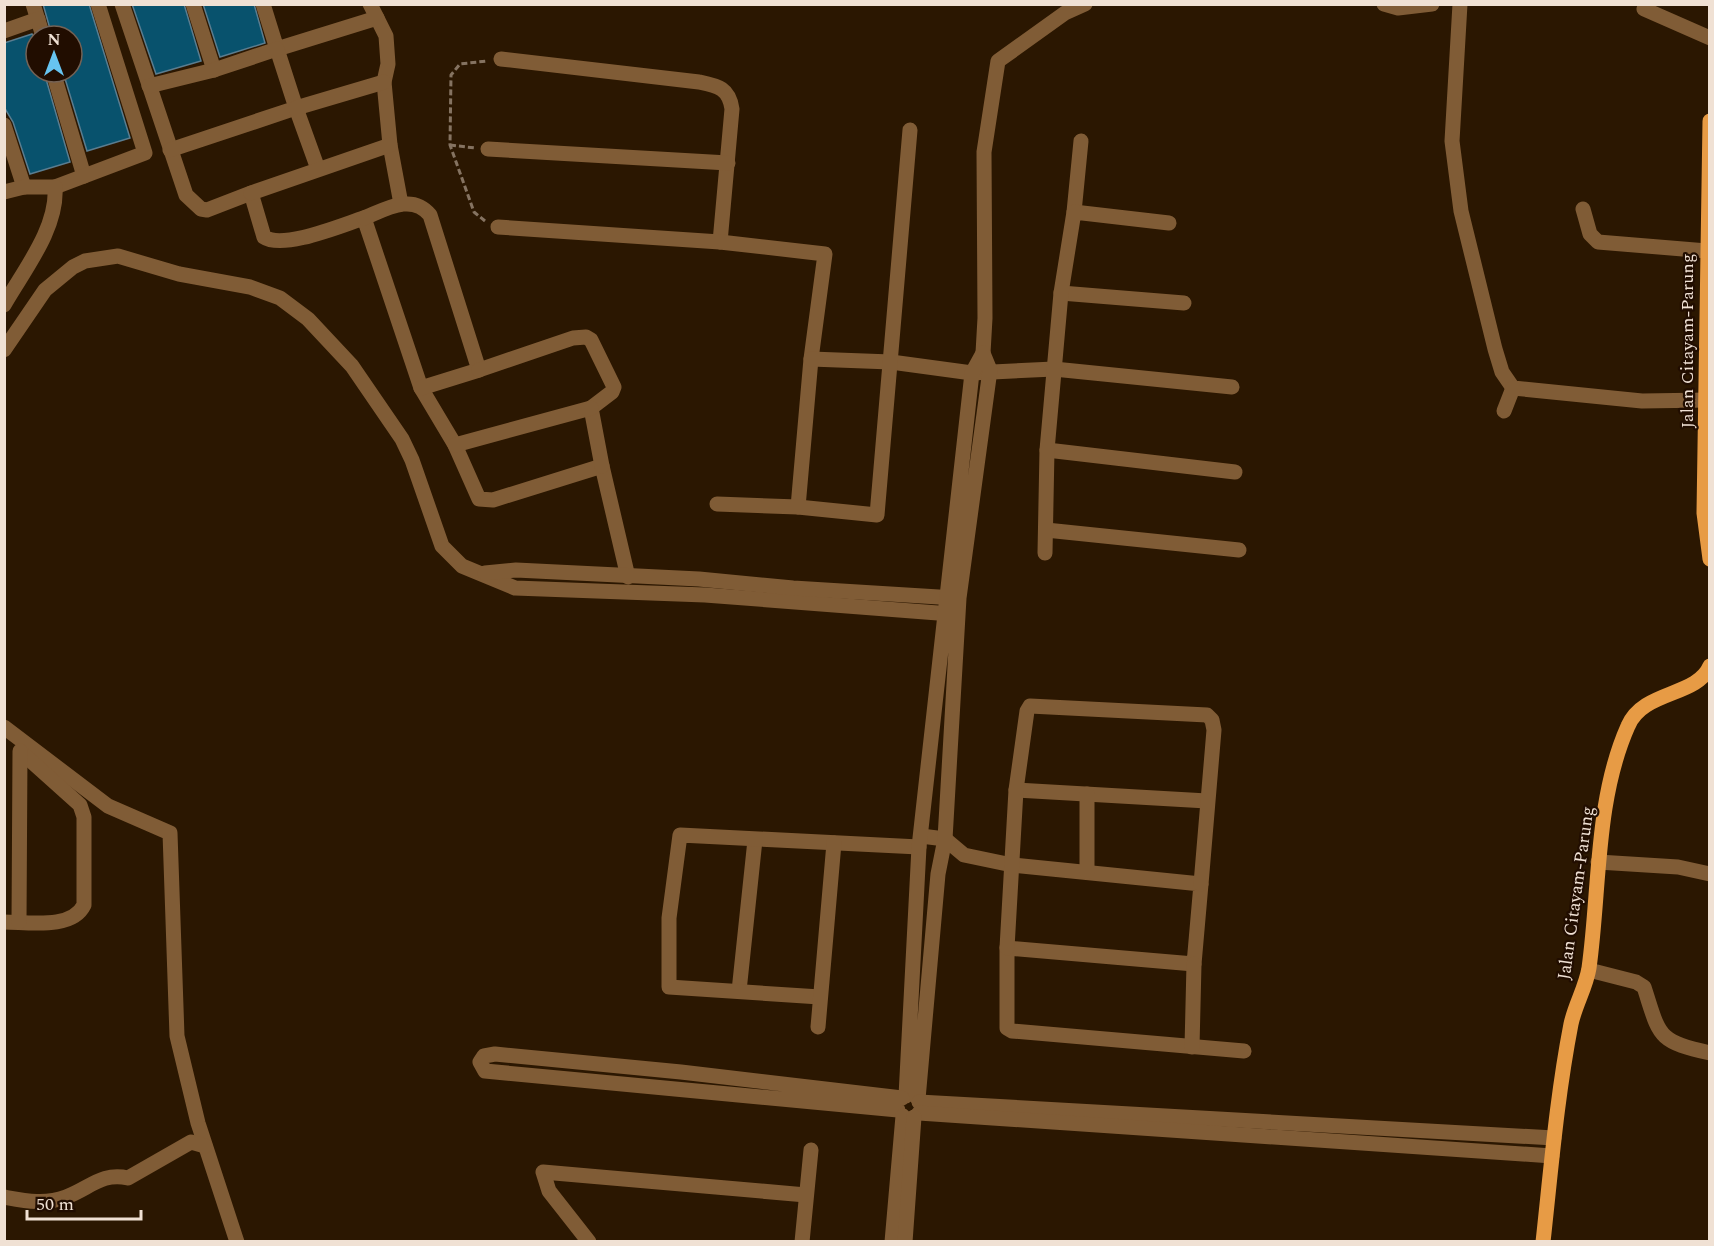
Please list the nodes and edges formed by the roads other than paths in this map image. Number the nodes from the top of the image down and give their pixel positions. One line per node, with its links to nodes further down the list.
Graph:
1 (98, 4): 30 (street)
2 (122, 4): 19 (street)
3 (193, 4): 16 (street)
4 (263, 4): 14 (street)
5 (1085, 4): 47 (street)
6 (1384, 4): 7 (street)
7 (1432, 4)
8 (1460, 4): 56 (street)
9 (1644, 9): 13 (street)
10 (373, 11): 14 (street); 17 (street)
11 (35, 12): 12 (street)
12 (4, 31)
13 (1710, 38)
14 (277, 49): 16 (street); 20 (street)
15 (501, 59): 28 (street)
16 (214, 70): 19 (street)
17 (384, 82): 20 (street); 25 (street)
18 (57, 84): 30 (street)
19 (149, 86): 27 (street)
20 (296, 108): 27 (street); 29 (street)
21 (1710, 121): 42 (main road, Jalan Citayam-Parung)
22 (4, 125): 31 (street)
23 (910, 130): 49 (street)
24 (1081, 141): 37 (street)
25 (390, 145): 29 (street); 35 (street)
26 (488, 149): 28 (street)
27 (170, 150): 34 (street)
28 (728, 163): 41 (street)
29 (318, 169): 34 (street)
30 (84, 176): 32 (street)
31 (24, 187): 32 (street); 33 (street)
32 (55, 188): 45 (street)
33 (4, 192)
34 (251, 193): 38 (street)
35 (401, 204): 38 (street); 51 (street)
36 (1583, 209): 42 (street)
37 (1074, 212): 39 (street); 43 (street)
38 (364, 218): 55 (street)
39 (1169, 223)
40 (498, 227): 41 (street)
41 (720, 242): 48 (street)
42 (1707, 251): 57 (main road, Jalan Citayam-Parung)
43 (1061, 293): 44 (street); 50 (street)
44 (1184, 303)
45 (4, 305)
46 (4, 350): 71 (street)
47 (983, 353): 52 (street); 53 (street)
48 (811, 359): 49 (street); 65 (street)
49 (891, 362): 53 (street); 65 (street)
50 (1054, 369): 52 (street); 54 (street); 61 (street)
51 (479, 370): 55 (street); 58 (street)
52 (990, 370): 53 (street); 73 (street)
53 (972, 373): 73 (street)
54 (1232, 387)
55 (421, 388): 60 (street)
56 (1513, 388): 57 (street); 59 (street)
57 (1707, 400): 66 (main road, Jalan Citayam-Parung)
58 (591, 408): 60 (street); 62 (street)
59 (1504, 411)
60 (455, 445): 62 (street)
61 (1047, 450): 63 (street); 67 (street)
62 (602, 466): 72 (street)
63 (1234, 472)
64 (717, 504): 65 (street)
65 (798, 507)
66 (1707, 513): 70 (main road, Jalan Citayam-Parung)
67 (1046, 530): 68 (street); 69 (street)
68 (1239, 550)
69 (1045, 553)
70 (1710, 560)
71 (485, 573): 72 (street); 73 (street)
72 (628, 577): 73 (street)
73 (951, 606): 81 (street); 83 (street)
74 (1710, 666): 86 (main road, Jalan Citayam-Parung)
75 (4, 727): 105 (street)
76 (4, 740): 77 (street)
77 (20, 751): 93 (street); 93 (street)
78 (1016, 790): 79 (street); 80 (street); 87 (street)
79 (1087, 794): 80 (street); 88 (street)
80 (1207, 801): 92 (street)
81 (945, 839): 83 (street); 85 (street); 90 (street)
82 (754, 840): 84 (street); 97 (street); 97 (street)
83 (920, 842): 84 (street); 89 (street)
84 (834, 843): 98 (street)
85 (964, 855): 87 (street); 90 (street)
86 (1598, 862): 91 (street); 96 (main road, Jalan Citayam-Parung)
87 (1012, 865): 88 (street); 94 (street)
88 (1087, 872): 92 (street)
89 (919, 873): 90 (street); 103 (street)
90 (939, 874): 103 (street)
91 (1710, 874)
92 (1201, 884): 95 (street)
93 (12, 922)
94 (1007, 948): 95 (street); 100 (street)
95 (1194, 964): 100 (street)
96 (1588, 970): 102 (street); 104 (main road, Jalan Citayam-Parung)
97 (739, 992): 98 (street)
98 (820, 997): 99 (street)
99 (818, 1028)
100 (1192, 1047): 101 (street)
101 (1244, 1051)
102 (1710, 1053)
103 (910, 1107): 103 (street); 104 (street); 107 (street); 113 (street); 114 (street)
104 (1554, 1138): 107 (main road, Jalan Citayam-Parung)
105 (205, 1146): 109 (street); 110 (street)
106 (811, 1150): 108 (street)
107 (1552, 1156): 115 (main road, Jalan Citayam-Parung)
108 (806, 1195): 111 (street); 112 (street)
109 (4, 1197)
110 (237, 1242)
111 (589, 1242)
112 (802, 1242)
113 (892, 1242)
114 (905, 1242)
115 (1543, 1242)

